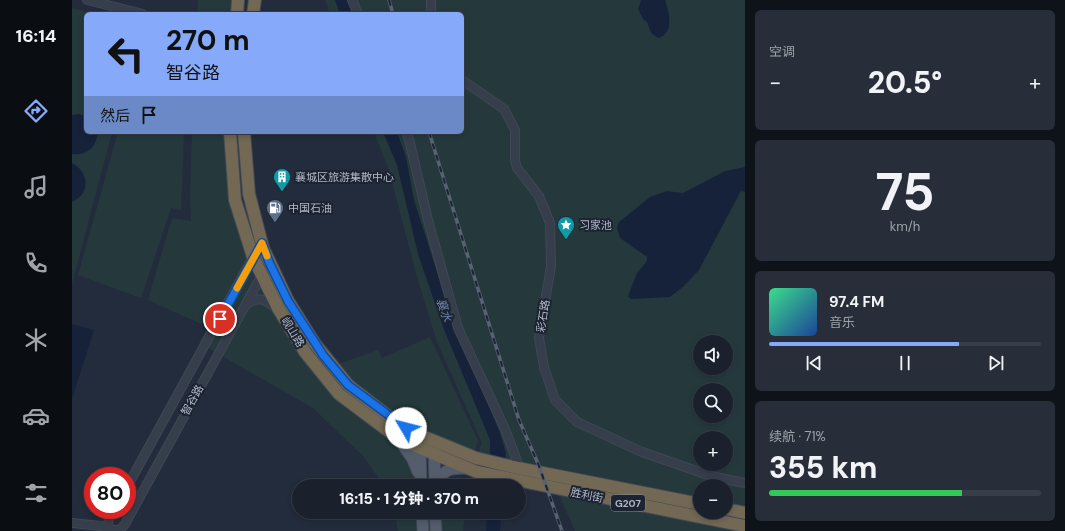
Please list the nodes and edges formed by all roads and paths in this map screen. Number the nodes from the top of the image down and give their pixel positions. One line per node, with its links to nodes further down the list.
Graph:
1 (87, 0): 6 (street)
2 (238, 0): 7 (highway)
3 (255, 0): 8 (highway)
4 (352, 0): 9 (street)
5 (431, 0): 10 (street)
6 (135, 12)
7 (237, 12)
8 (253, 12)
9 (357, 12)
10 (431, 12)
11 (464, 81): 36 (street, 彩石路)
12 (230, 134): 15 (highway, 岘山路 / G207)
13 (244, 134): 16 (highway, 岘山路)
14 (407, 134): 31 (street)
15 (242, 224): 17 (highway, 岘山路 / G207); 19 (street)
16 (262, 243): 17 (street, 智谷路); 18 (highway, 岘山路)
17 (253, 257): 19 (street, 智谷路); 20 (highway, 岘山路 / G207)
18 (269, 262): 20 (street, 智谷路); 23 (highway, 岘山路)
19 (247, 268): 30 (street, 智谷路)
20 (262, 274): 21 (street, 智谷路); 22 (highway, 岘山路 / G207)
21 (243, 308): 22 (street); 46 (street, 智谷路)
22 (280, 310): 24 (highway, 岘山路 / G207)
23 (420, 435): 25 (highway, 岘山路); 26 (main road)
24 (396, 437): 26 (highway, 岘山路 / G207); 32 (main road)
25 (435, 441): 27 (main road); 28 (highway, 岘山路)
26 (419, 448): 27 (highway, 岘山路 / G207); 33 (main road)
27 (434, 454): 29 (highway, 岘山路 / G207); 34 (main road)
28 (476, 458): 31 (highway, 胜利街)
29 (472, 470): 31 (highway, 胜利街 / G207); 35 (main road)
30 (136, 471)
31 (514, 472): 37 (highway, 胜利街 / G207); 44 (highway, 胜利街 / G207)
32 (420, 479)
33 (421, 479)
34 (436, 479)
35 (439, 479)
36 (745, 483)
37 (693, 503)
38 (733, 510): 39 (highway)
39 (745, 513)
40 (110, 519): 46 (street)
41 (422, 519): 48 (main road)
42 (435, 519): 49 (main road)
43 (76, 523): 45 (street); 47 (street)
44 (745, 526)
45 (100, 528): 46 (street)
46 (112, 530)
47 (88, 531)
48 (422, 531)
49 (436, 531)

